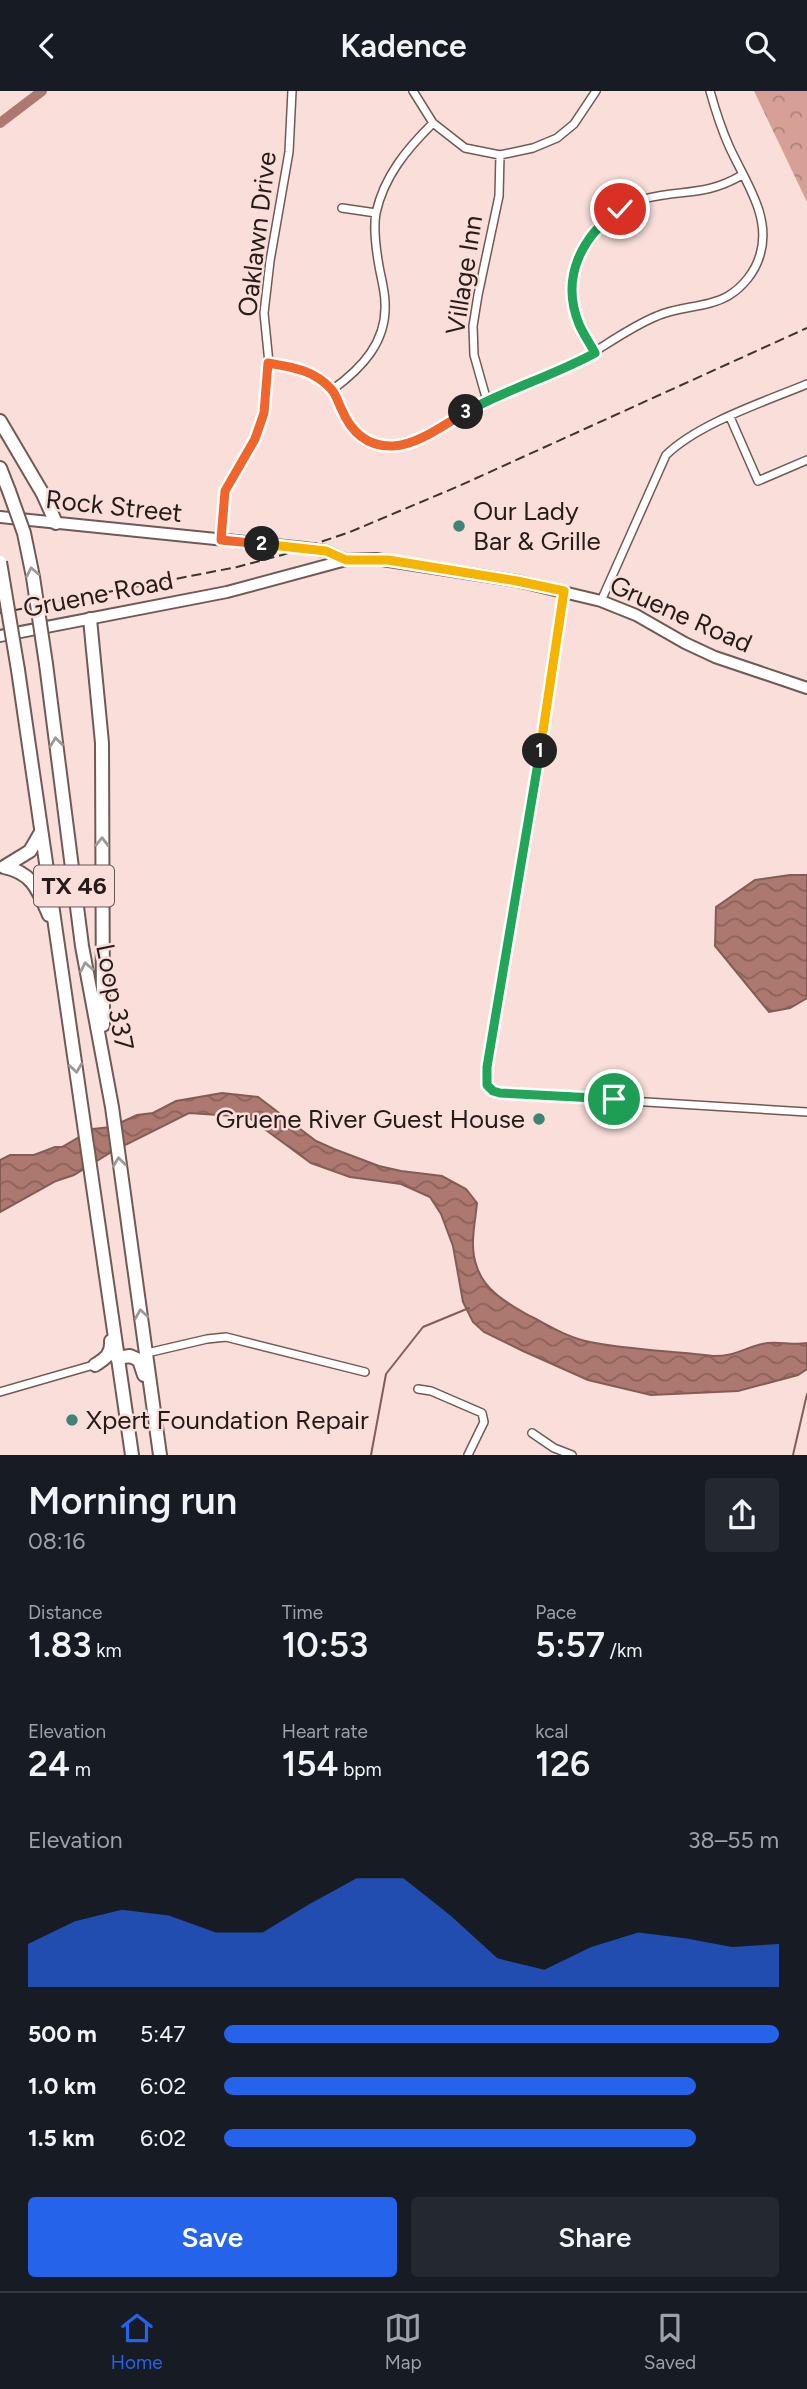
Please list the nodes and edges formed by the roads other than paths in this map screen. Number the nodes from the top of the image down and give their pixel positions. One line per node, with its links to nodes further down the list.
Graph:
1 (292, 91): 11 (street, Oaklawn Drive)
2 (413, 91): 5 (street)
3 (596, 91): 6 (street)
4 (709, 91): 7 (street)
5 (433, 123): 6 (street); 9 (street)
6 (500, 155): 14 (street, Village Inn)
7 (742, 175): 10 (street); 10 (street)
8 (342, 208): 9 (street)
9 (376, 213): 13 (street)
10 (595, 353): 14 (street)
11 (268, 363): 13 (street); 21 (street, Oaklawn Drive)
12 (807, 384): 15 (street)
13 (332, 390): 14 (street)
14 (486, 401)
15 (730, 417): 17 (street); 25 (street)
16 (0, 421): 20 (main road)
17 (807, 460)
18 (0, 468): 32 (main road, Loop 337 / TX 46, one-way to 18, bridge)
19 (0, 517): 20 (street, Rock Street)
20 (56, 523): 21 (street, Rock Street)
21 (221, 540): 22 (street, Rock Street)
22 (346, 560): 24 (street, Gruene Road); 26 (street, Gruene Road)
23 (0, 562): 29 (main road, Loop 337 / TX 46, bridge)
24 (564, 591): 25 (street, Gruene Road); 33 (street)
25 (601, 601): 28 (street, Gruene Road)
26 (89, 619): 27 (street, Gruene Road); 32 (main road, one-way to 26)
27 (0, 636)
28 (807, 688)
29 (41, 832): 30 (main road); 31 (main road, Loop 337 / TX 46)
30 (2, 867): 31 (main road)
31 (55, 928): 34 (main road, Loop 337 / TX 46, one-way to 34)
32 (104, 1057): 35 (main road, Loop 337 / TX 46, one-way to 32)
33 (807, 1112)
34 (107, 1283): 36 (main road, Loop 337 / TX 46); 37 (main road)
35 (147, 1353): 38 (street); 43 (main road, Loop 337 / TX 46)
36 (117, 1358): 37 (street); 39 (main road, Loop 337 / TX 46); 43 (main road)
37 (95, 1365): 39 (main road); 41 (street)
38 (365, 1372)
39 (120, 1375): 44 (main road, Loop 337 / TX 46)
40 (418, 1389): 46 (street)
41 (0, 1392)
42 (532, 1433): 47 (street)
43 (157, 1436): 45 (main road, Loop 337 / TX 46)
44 (132, 1454)
45 (160, 1454)
46 (468, 1454)
47 (569, 1454)

